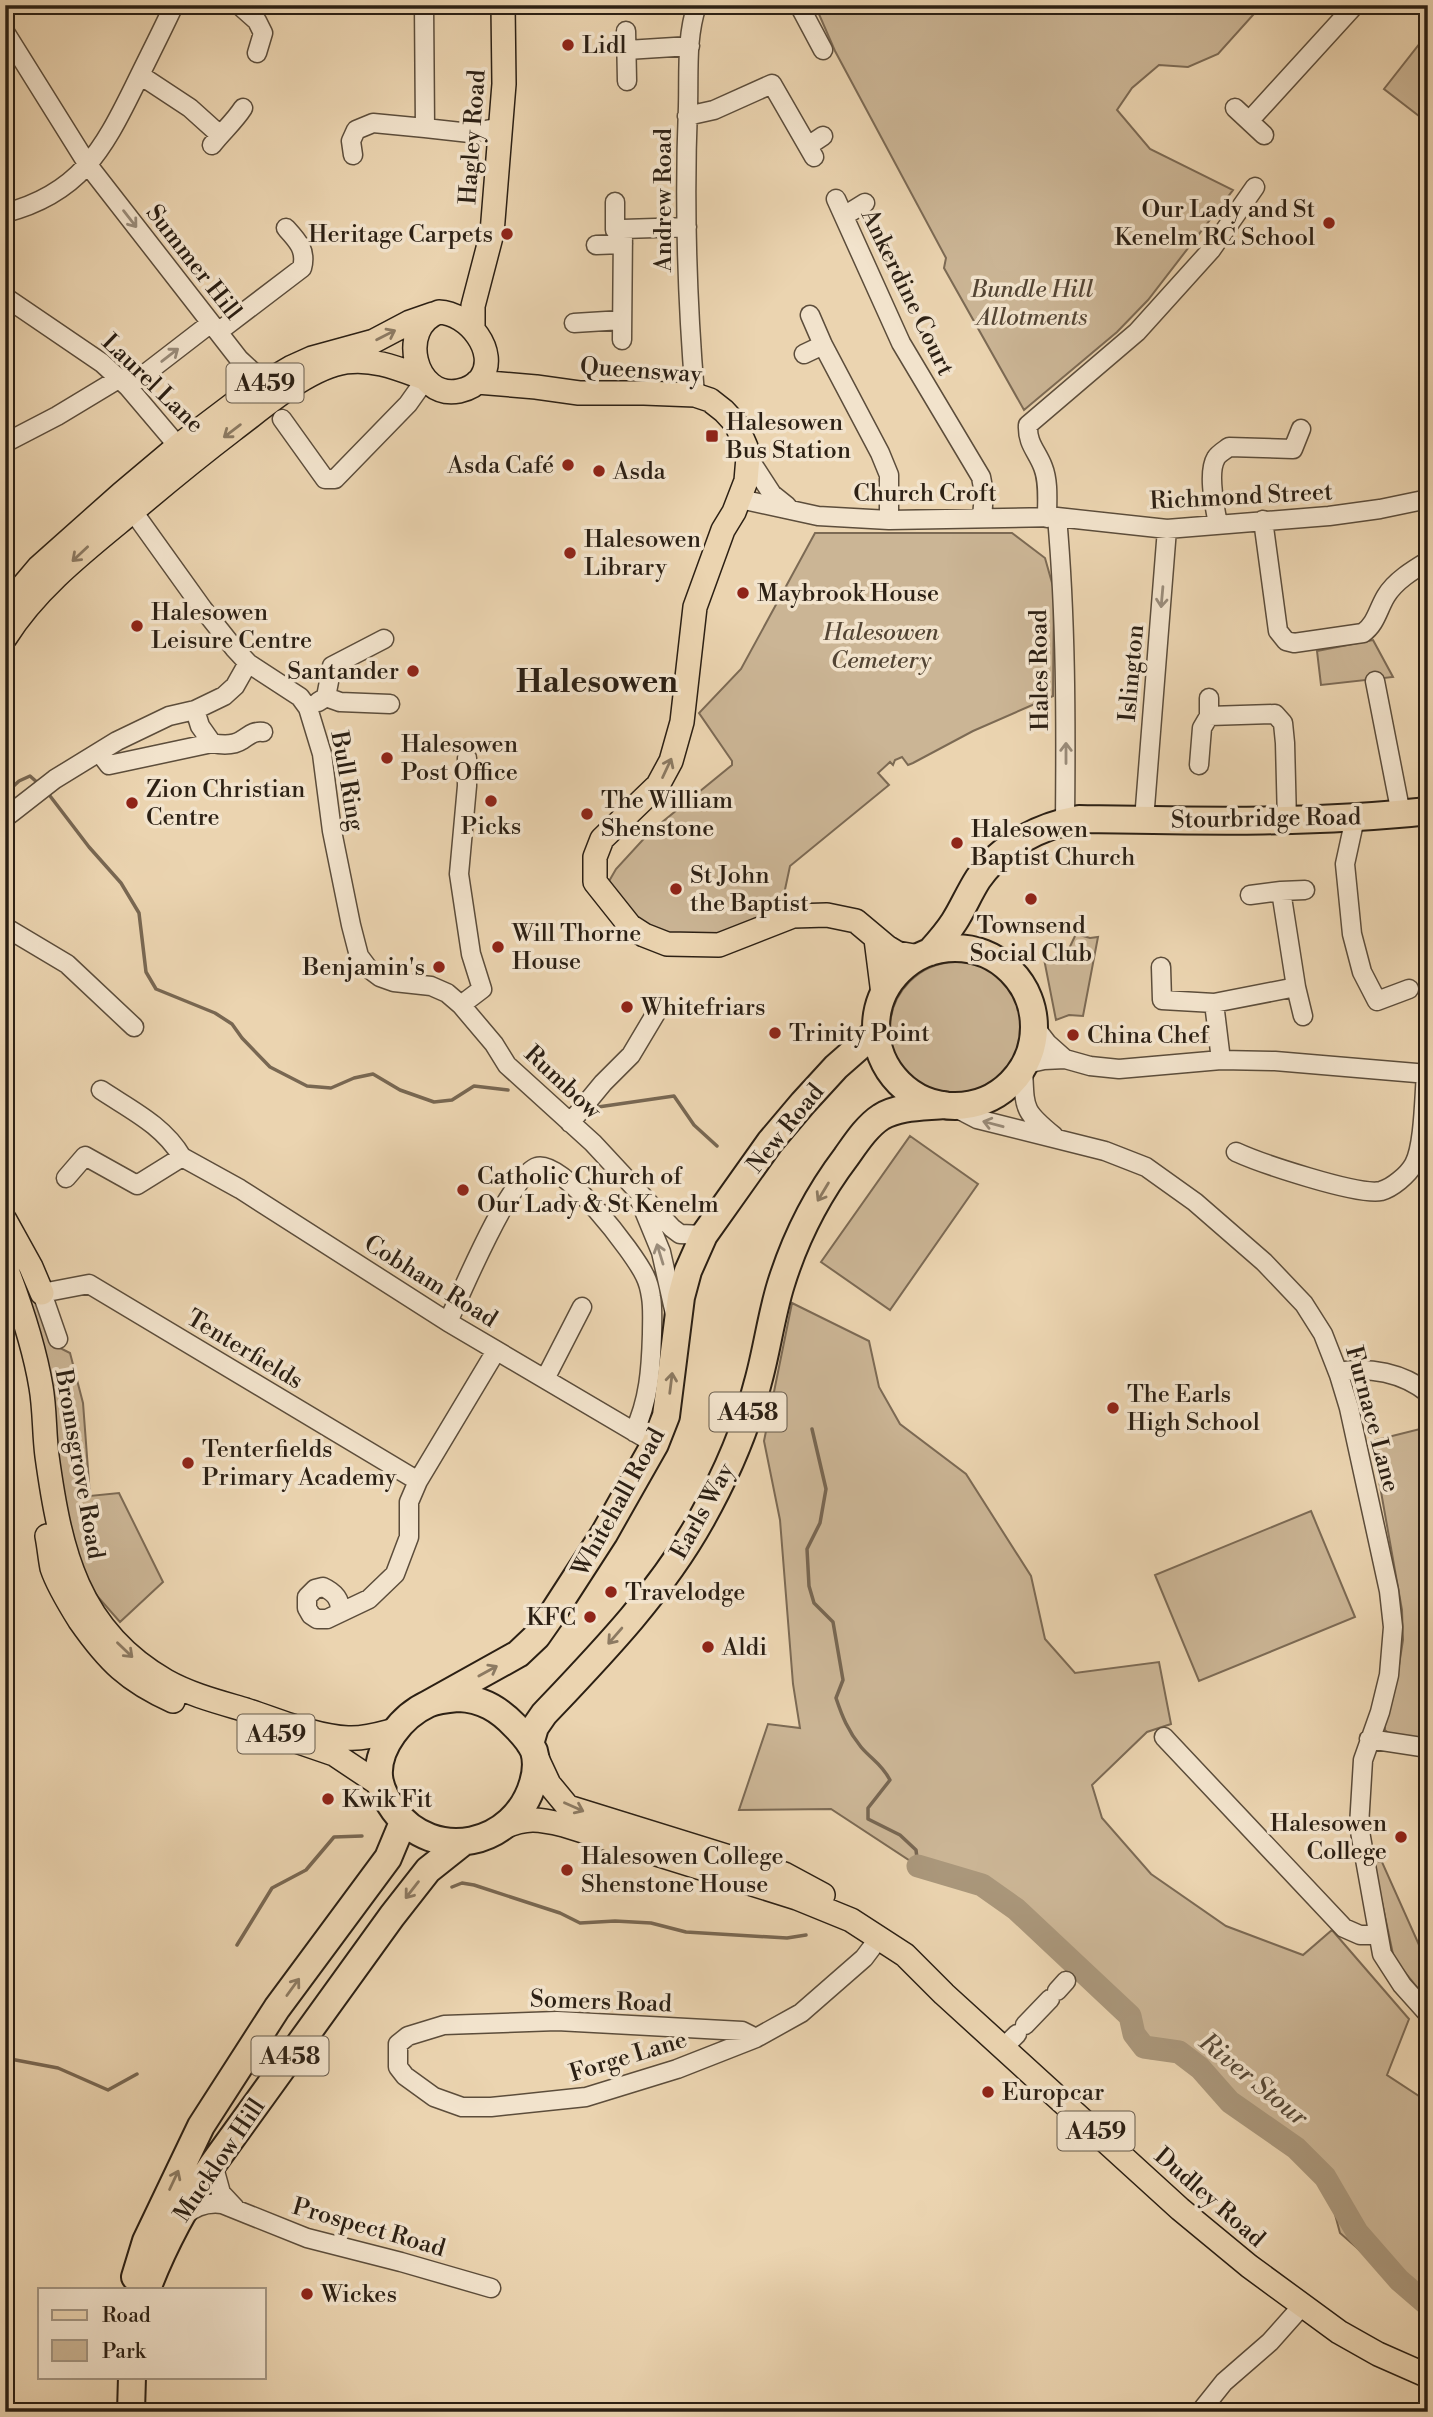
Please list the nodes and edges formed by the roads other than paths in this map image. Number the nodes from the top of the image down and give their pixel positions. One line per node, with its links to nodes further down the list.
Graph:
1 (174, 5): 14 (street)
2 (239, 5): 13 (street)
3 (424, 5): 21 (street)
4 (503, 5): 20 (main road, Hagley Road)
5 (696, 5): 10 (street, Andrew Road)
6 (799, 5): 12 (street)
7 (1355, 5): 19 (street)
8 (626, 31): 11 (street)
9 (5, 32): 25 (street, Summer Hill)
10 (690, 46): 11 (street); 18 (street, Andrew Road)
11 (627, 50): 15 (street)
12 (822, 50)
13 (257, 53)
14 (140, 75): 16 (street); 25 (street)
15 (627, 81)
16 (243, 108)
17 (1235, 108): 19 (street)
18 (687, 116): 23 (street); 33 (street, Andrew Road)
19 (1250, 120): 22 (street)
20 (501, 127): 21 (street); 36 (main road, Hagley Road)
21 (425, 128): 24 (street)
22 (1264, 135)
23 (815, 147)
24 (353, 155)
25 (88, 165): 30 (street); 42 (street, Summer Hill, one-way to 42)
26 (1255, 187): 62 (street, Hales Road)
27 (836, 199): 31 (street, Ankerdine Court)
28 (615, 202): 34 (street)
29 (865, 203): 31 (street)
30 (5, 213)
31 (844, 216): 63 (street, Ankerdine Court)
32 (286, 228): 42 (street)
33 (687, 228): 34 (street); 52 (street, Andrew Road)
34 (623, 237): 35 (street); 40 (street)
35 (596, 245)
36 (481, 271): 38 (main road, Hagley Road); 43 (main road, Hagley Road)
37 (5, 297): 48 (street, Laurel Lane)
38 (436, 313): 43 (main road); 47 (main road, A459, one-way to 38); 49 (main road)
39 (810, 315): 45 (street)
40 (622, 320): 41 (street); 44 (street)
41 (574, 323)
42 (214, 327): 47 (street, Summer Hill); 48 (street, one-way to 42)
43 (477, 336): 50 (main road); 51 (main road, Queensway)
44 (622, 340)
45 (822, 345): 46 (street); 64 (street)
46 (804, 354)
47 (271, 379): 56 (main road, A459)
48 (124, 383): 55 (street); 56 (street, Laurel Lane)
49 (428, 383): 50 (main road); 53 (street); 56 (main road, A459, one-way to 56)
50 (477, 383): 51 (main road, Queensway)
51 (536, 387): 52 (main road, Queensway)
52 (695, 395): 57 (main road, Queensway)
53 (282, 419)
54 (1300, 429): 66 (street)
55 (5, 443)
56 (188, 452): 60 (main road, A459)
57 (748, 457): 58 (main road, Queensway); 61 (street, Church Croft)
58 (740, 499): 61 (street, Church Croft); 95 (main road, Queensway, one-way to 58)
59 (1428, 499): 65 (street, Richmond Street)
60 (127, 503): 69 (main road, A459); 70 (main road, A459, one-way to 70); 72 (street, Bull Ring)
61 (794, 510): 64 (street, Church Croft)
62 (1052, 518): 63 (street, Church Croft); 67 (street, Richmond Street); 88 (street, Hales Road, one-way to 62)
63 (982, 519): 64 (street, Church Croft)
64 (889, 520)
65 (1263, 520): 66 (street, Richmond Street); 68 (street)
66 (1218, 524): 67 (street, Richmond Street)
67 (1167, 529): 87 (street, Islington, one-way to 87)
68 (1428, 561)
69 (5, 607)
70 (5, 638)
71 (384, 639): 74 (street)
72 (248, 663): 76 (street, Bull Ring); 77 (street)
73 (1375, 681): 84 (street)
74 (326, 697): 75 (street); 76 (street)
75 (390, 704)
76 (308, 708): 103 (street, Bull Ring)
77 (195, 710): 79 (street); 80 (street)
78 (263, 732): 79 (street)
79 (212, 743): 80 (street)
80 (99, 752): 85 (street)
81 (467, 758): 103 (street)
82 (1199, 765): 89 (street)
83 (1428, 811): 84 (highway, Stourbridge Road)
84 (1401, 814): 86 (highway, Stourbridge Road)
85 (5, 818)
86 (1355, 818): 89 (highway, Stourbridge Road); 100 (street)
87 (1144, 820): 88 (highway, Stourbridge Road); 89 (highway, Stourbridge Road)
88 (1065, 821): 93 (highway, Stourbridge Road)
89 (1287, 821)
90 (1305, 890): 91 (street)
91 (1281, 891): 92 (street); 99 (street)
92 (1250, 895)
93 (967, 898): 96 (highway, Stourbridge Road); 97 (highway)
94 (5, 928): 107 (street)
95 (876, 939): 96 (main road); 101 (main road)
96 (925, 955): 97 (highway); 101 (highway)
97 (992, 957): 106 (highway)
98 (1161, 967): 102 (street)
99 (1296, 986): 102 (street); 105 (street)
100 (1409, 989)
101 (883, 995): 108 (highway)
102 (1214, 1003): 110 (street)
103 (461, 1005): 115 (street, Rumbow)
104 (659, 1008): 115 (street)
105 (1303, 1016)
106 (1034, 1026): 109 (street); 111 (highway)
107 (134, 1027)
108 (877, 1031): 114 (highway); 122 (highway, New Road)
109 (1065, 1059): 110 (street); 111 (street)
110 (1221, 1060): 112 (street)
111 (1024, 1066): 114 (highway, A458); 116 (street, Furnace Lane)
112 (1427, 1074): 117 (street)
113 (101, 1090): 118 (street)
114 (948, 1105): 116 (street, Furnace Lane, one-way to 114); 143 (highway, Earls Way / A458, one-way to 143)
115 (570, 1123): 120 (street, Rumbow)
116 (1055, 1137): 131 (street, Furnace Lane)
117 (1236, 1152)
118 (182, 1157): 119 (street); 128 (street, Cobham Road)
119 (65, 1178)
120 (636, 1191): 122 (street, Rumbow); 127 (street, Rumbow, one-way to 120)
121 (5, 1220): 124 (main road)
122 (704, 1235): 127 (highway, Whitehall Road)
123 (5, 1265): 137 (main road, Bromsgrove Road / A459, one-way to 137)
124 (42, 1293): 129 (street); 135 (street, Tenterfields)
125 (582, 1307): 132 (street)
126 (5, 1312): 137 (main road, Bromsgrove Road / A459)
127 (676, 1321): 134 (highway, Whitehall Road, one-way to 127)
128 (448, 1322): 130 (street, Cobham Road); 134 (street)
129 (58, 1339)
130 (496, 1351): 132 (street, Cobham Road); 135 (street)
131 (1338, 1372): 133 (street); 141 (street, Furnace Lane)
132 (545, 1379): 134 (street, Cobham Road)
133 (1428, 1393)
134 (644, 1438): 138 (highway, Whitehall Road, one-way to 134)
135 (418, 1481): 136 (street)
136 (340, 1612)
137 (164, 1688): 139 (main road, A459); 144 (main road, A459)
138 (428, 1704): 139 (highway); 143 (highway)
139 (395, 1730): 144 (highway)
140 (1164, 1737): 149 (street)
141 (1369, 1739): 142 (street); 149 (street, Furnace Lane)
142 (1428, 1748)
143 (533, 1749): 146 (highway, A458); 148 (main road, A459, one-way to 148)
144 (382, 1786): 145 (highway)
145 (403, 1822): 147 (highway); 159 (highway, Mucklow Hill / A458, one-way to 145)
146 (502, 1828): 147 (highway, A458); 148 (main road, A459)
147 (462, 1843): 156 (highway, Mucklow Hill / A458, one-way to 156)
148 (851, 1920): 150 (main road, Dudley Road / A459)
149 (1377, 1935): 152 (street, Furnace Lane)
150 (879, 1938): 153 (main road, Dudley Road / A459); 155 (street, Forge Lane)
151 (1058, 1990): 153 (street)
152 (1428, 2014)
153 (1016, 2035): 162 (main road, Dudley Road / A459)
154 (408, 2036): 155 (street, Somers Road); 155 (street, Forge Lane)
155 (756, 2038)
156 (213, 2164): 157 (street); 158 (highway, Mucklow Hill / A458)
157 (234, 2208): 158 (street, Prospect Road); 161 (street, Prospect Road)
158 (176, 2224): 160 (highway, Mucklow Hill / A458)
159 (131, 2288)
160 (147, 2288)
161 (491, 2288)
162 (1302, 2306): 163 (main road, Dudley Road / A459); 168 (street)
163 (1428, 2376)
164 (118, 2378): 166 (highway)
165 (132, 2378): 167 (highway)
166 (118, 2412)
167 (131, 2412)
168 (1200, 2412)

